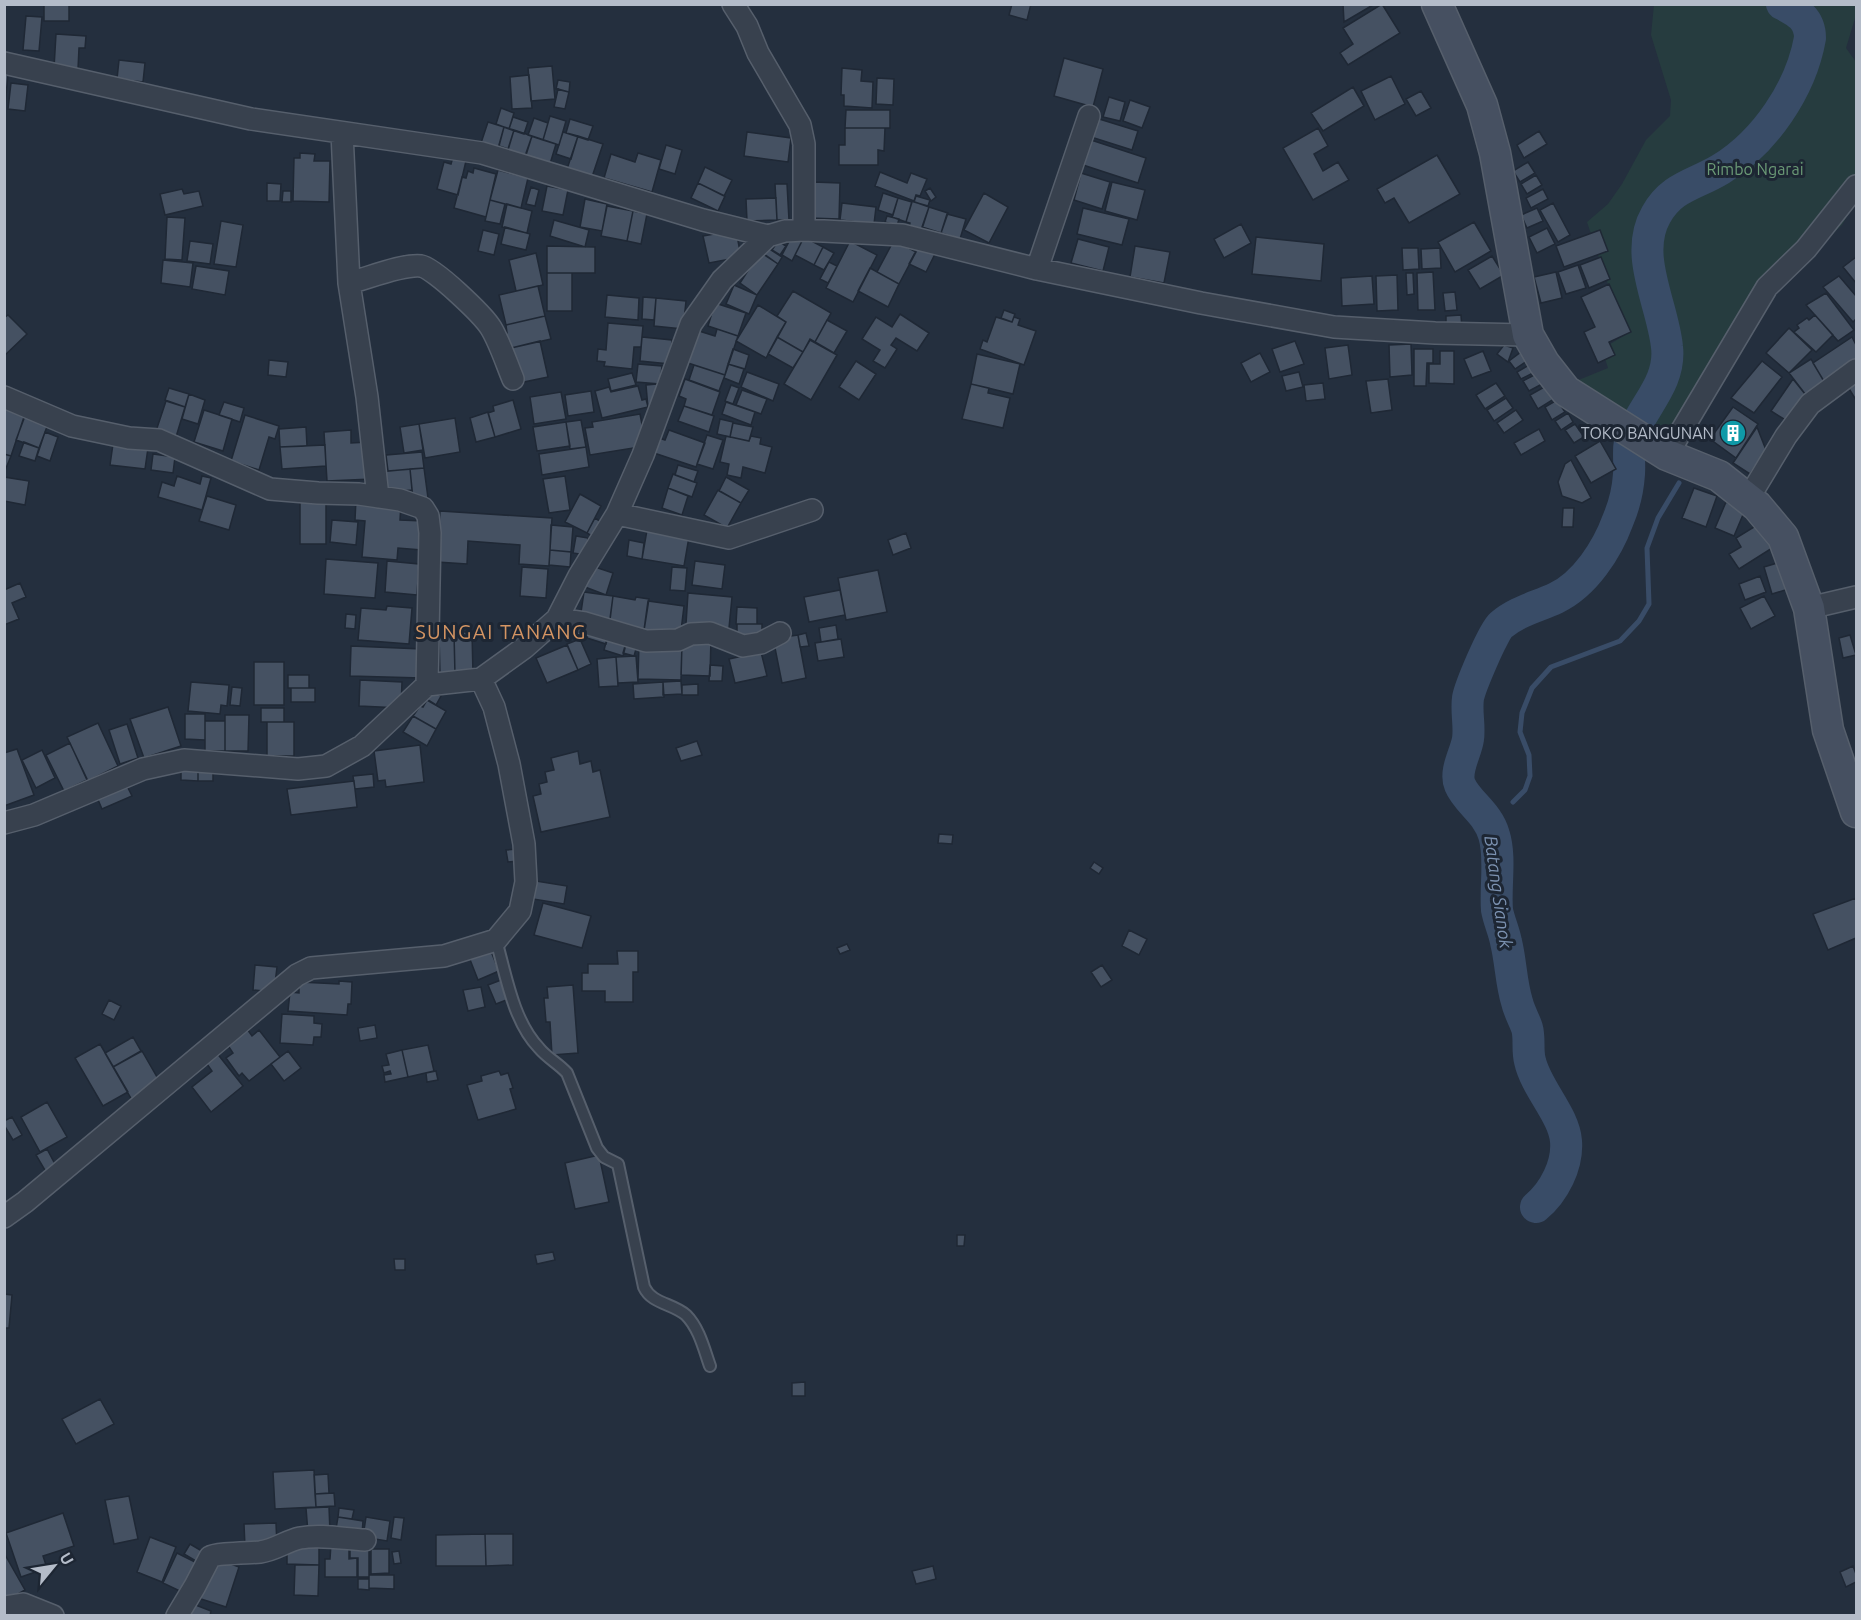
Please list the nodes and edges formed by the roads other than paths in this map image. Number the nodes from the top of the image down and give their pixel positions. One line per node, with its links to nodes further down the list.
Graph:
1 (733, 4): 7 (street)
2 (1437, 4): 11 (main road)
3 (4, 63): 5 (street)
4 (1089, 116): 9 (street)
5 (342, 134): 8 (street); 10 (street)
6 (1857, 186): 15 (street)
7 (804, 230): 8 (street); 9 (street)
8 (768, 236): 19 (street)
9 (1037, 269): 11 (street)
10 (349, 283): 13 (street); 16 (street)
11 (1528, 335): 15 (main road)
12 (1857, 370): 17 (street)
13 (513, 379)
14 (4, 397): 16 (street)
15 (1667, 454): 17 (main road)
16 (378, 497): 25 (street)
17 (1748, 499): 21 (main road)
18 (812, 510): 19 (street)
19 (617, 514): 22 (street)
20 (1857, 597): 21 (street)
21 (1809, 608): 26 (main road)
22 (557, 619): 23 (street); 24 (street)
23 (780, 633)
24 (481, 679): 25 (street); 28 (street)
25 (428, 685): 27 (street)
26 (1857, 812)
27 (4, 823)
28 (496, 940): 29 (street); 30 (lane)
29 (4, 1217)
30 (710, 1366)
31 (365, 1540): 34 (street)
32 (4, 1607): 33 (street)
33 (53, 1616)
34 (177, 1616)

